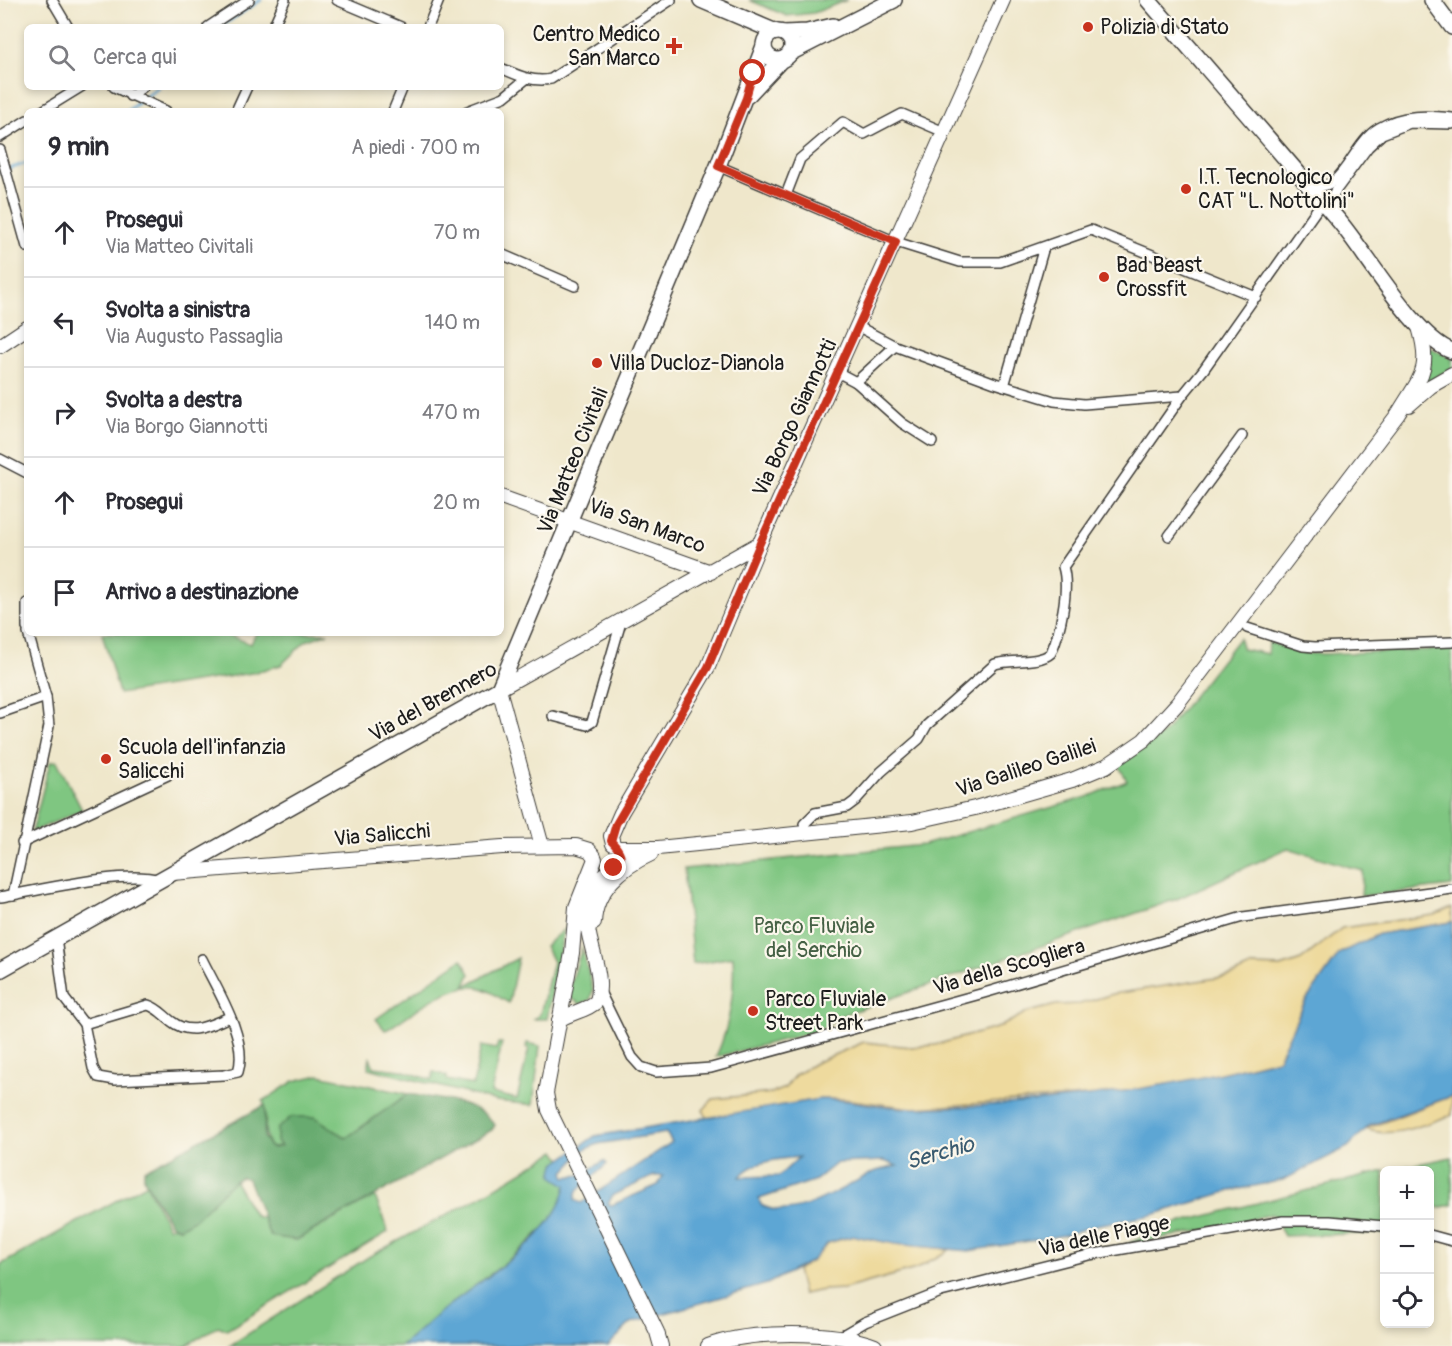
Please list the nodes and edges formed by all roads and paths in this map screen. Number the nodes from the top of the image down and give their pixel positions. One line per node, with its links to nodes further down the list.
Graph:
1 (52, 0): 14 (street)
2 (249, 0): 15 (street)
3 (285, 0): 16 (street)
4 (337, 0): 17 (street)
5 (439, 0): 18 (street)
6 (671, 0): 24 (street)
7 (701, 0): 12 (main road)
8 (894, 0): 13 (main road)
9 (1003, 0): 40 (main road, Via Borgo Giannotti)
10 (1148, 0): 44 (main road)
11 (1432, 0): 19 (main road)
12 (730, 12): 20 (main road); 21 (main road)
13 (845, 23): 20 (main road); 22 (main road)
14 (66, 24)
15 (213, 24)
16 (274, 24)
17 (394, 24)
18 (429, 24)
19 (1452, 27)
20 (780, 32): 21 (main road); 22 (main road)
21 (764, 45): 22 (main road); 31 (main road, Via Matteo Civitali)
22 (786, 57): 31 (main road, Via Matteo Civitali)
23 (504, 69): 24 (street)
24 (526, 79): 36 (street)
25 (76, 90): 32 (street)
26 (119, 90): 30 (street)
27 (140, 90): 30 (street)
28 (246, 90): 34 (street)
29 (402, 90): 35 (street)
30 (132, 97): 33 (street)
31 (746, 98): 43 (main road, Via Matteo Civitali)
32 (47, 108)
33 (159, 108)
34 (237, 108)
35 (394, 108)
36 (475, 108)
37 (1452, 118): 44 (street)
38 (24, 122): 41 (street)
39 (1452, 124): 47 (street)
40 (944, 132): 45 (street); 49 (main road, Via Borgo Giannotti)
41 (0, 136)
42 (0, 150): 48 (street)
43 (718, 166): 45 (street); 71 (main road, Via Matteo Civitali)
44 (1307, 184): 46 (main road)
45 (786, 195): 49 (street)
46 (1322, 202): 47 (main road); 53 (street)
47 (1340, 222): 55 (main road)
48 (24, 236)
49 (896, 242): 50 (street); 54 (main road, Via Borgo Giannotti)
50 (1044, 247): 53 (street); 63 (street)
51 (504, 255): 52 (street)
52 (575, 286)
53 (1256, 297): 64 (street)
54 (859, 327): 58 (street); 60 (main road, Via Borgo Giannotti)
55 (1419, 327): 59 (main road); 65 (main road, Via Galileo Galilei)
56 (24, 330): 57 (main road)
57 (0, 346)
58 (895, 346): 62 (street); 63 (street)
59 (1452, 351)
60 (839, 373): 62 (street); 73 (main road, Via Borgo Giannotti)
61 (1452, 374): 65 (main road, Via Galileo Galilei)
62 (856, 382): 67 (street)
63 (1004, 386): 64 (street)
64 (1182, 396): 84 (street)
65 (1398, 414): 76 (main road, Via Galileo Galilei)
66 (1242, 436): 72 (street)
67 (932, 442)
68 (0, 459): 69 (street)
69 (24, 471)
70 (504, 498): 71 (main road, Via San Marco)
71 (571, 522): 74 (main road, Via San Marco); 79 (main road, Via Matteo Civitali)
72 (1169, 536)
73 (760, 543): 74 (main road, Via del Brennero); 88 (main road, Via Borgo Giannotti)
74 (711, 572): 75 (main road, Via del Brennero)
75 (621, 622): 79 (main road, Via del Brennero); 82 (street)
76 (1246, 622): 78 (street); 84 (main road, Via Galileo Galilei)
77 (29, 636): 80 (street)
78 (1452, 642)
79 (499, 689): 86 (main road); 90 (main road, Via del Brennero)
80 (46, 697): 81 (street); 85 (street)
81 (0, 713)
82 (553, 716)
83 (168, 775): 85 (street)
84 (806, 832): 87 (main road, Via Galileo Galilei)
85 (22, 843): 92 (street)
86 (542, 846): 89 (main road, Via Salicchi); 90 (main road, Via Salicchi)
87 (670, 847): 88 (main road, Via Galileo Galilei); 97 (main road)
88 (616, 855): 89 (main road, Via Salicchi); 89 (main road); 97 (main road)
89 (594, 858): 99 (main road)
90 (164, 877): 92 (street); 94 (main road, Via del Brennero)
91 (1452, 889): 102 (street, Via della Scogliera)
92 (13, 895): 93 (street)
93 (0, 897)
94 (56, 938): 96 (main road, Via del Brennero); 105 (street)
95 (202, 959): 103 (street)
96 (0, 970)
97 (597, 970): 98 (main road)
98 (599, 991): 100 (main road); 102 (street, Via della Scogliera)
99 (564, 994): 101 (main road); 104 (main road)
100 (592, 1005): 101 (main road); 102 (street)
101 (578, 1010): 104 (main road)
102 (609, 1012)
103 (230, 1017): 105 (street); 105 (street)
104 (559, 1020): 110 (main road)
105 (84, 1024)
106 (1380, 1226): 109 (street, Via delle Piagge)
107 (1434, 1236): 108 (street)
108 (1452, 1241)
109 (841, 1336): 111 (main road); 112 (main road)
110 (661, 1346)
111 (708, 1346)
112 (875, 1346)

